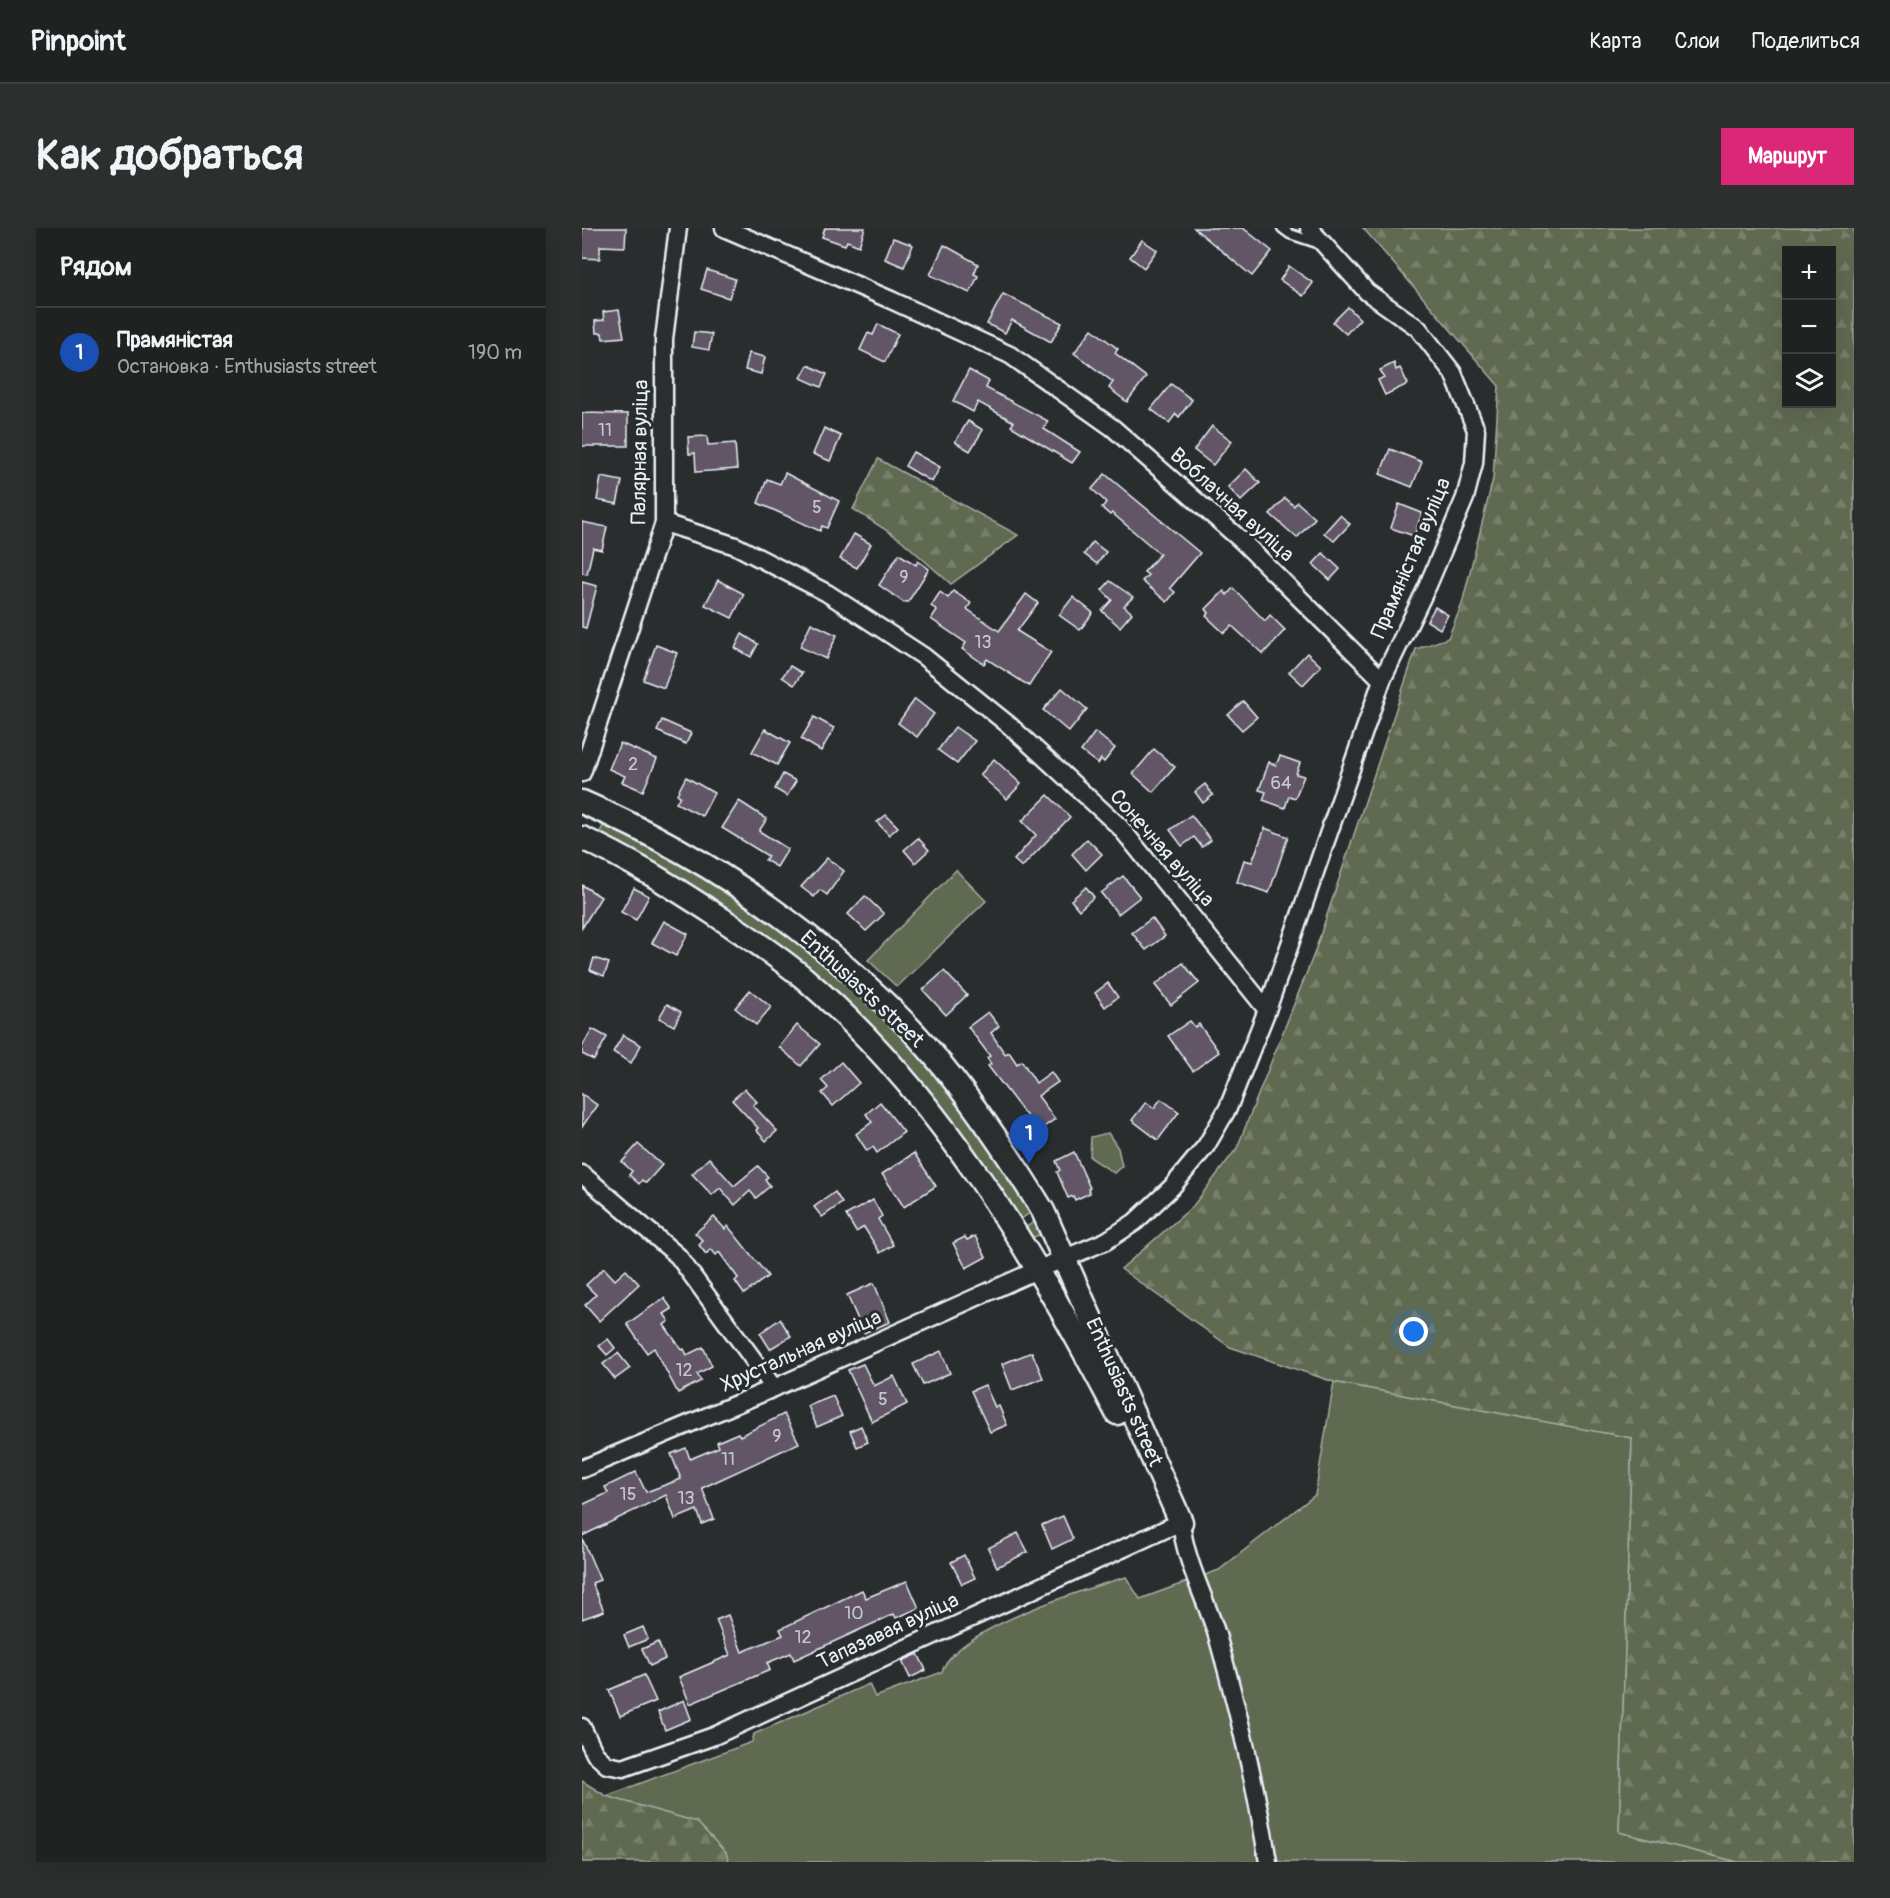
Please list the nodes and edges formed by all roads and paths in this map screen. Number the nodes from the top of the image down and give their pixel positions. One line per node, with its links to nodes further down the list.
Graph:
1 (678, 228): 6 (street, Палярная вуліца)
2 (724, 228): 7 (street, Воблачная вуліца)
3 (1282, 228): 5 (lane)
4 (1310, 228): 5 (street, Прамяністая вуліца)
5 (1323, 245): 7 (street, Прамяністая вуліца)
6 (664, 523): 8 (street, Палярная вуліца); 11 (street, Сонечная вуліца)
7 (1382, 680): 11 (street)
8 (582, 773)
9 (582, 802): 13 (street, Enthusiasts street)
10 (582, 838): 14 (street, Enthusiasts street)
11 (1267, 1011): 13 (street)
12 (582, 1174): 15 (street)
13 (1065, 1257): 14 (street, Хрустальная вуліца); 17 (street, Enthusiasts street)
14 (1037, 1269): 15 (street, Хрустальная вуліца); 17 (street, Enthusiasts street)
15 (774, 1388): 16 (street, Хрустальная вуліца)
16 (582, 1469)
17 (1174, 1525): 18 (street, Тапазавая вуліца); 19 (street)
18 (582, 1726)
19 (1268, 1862)

